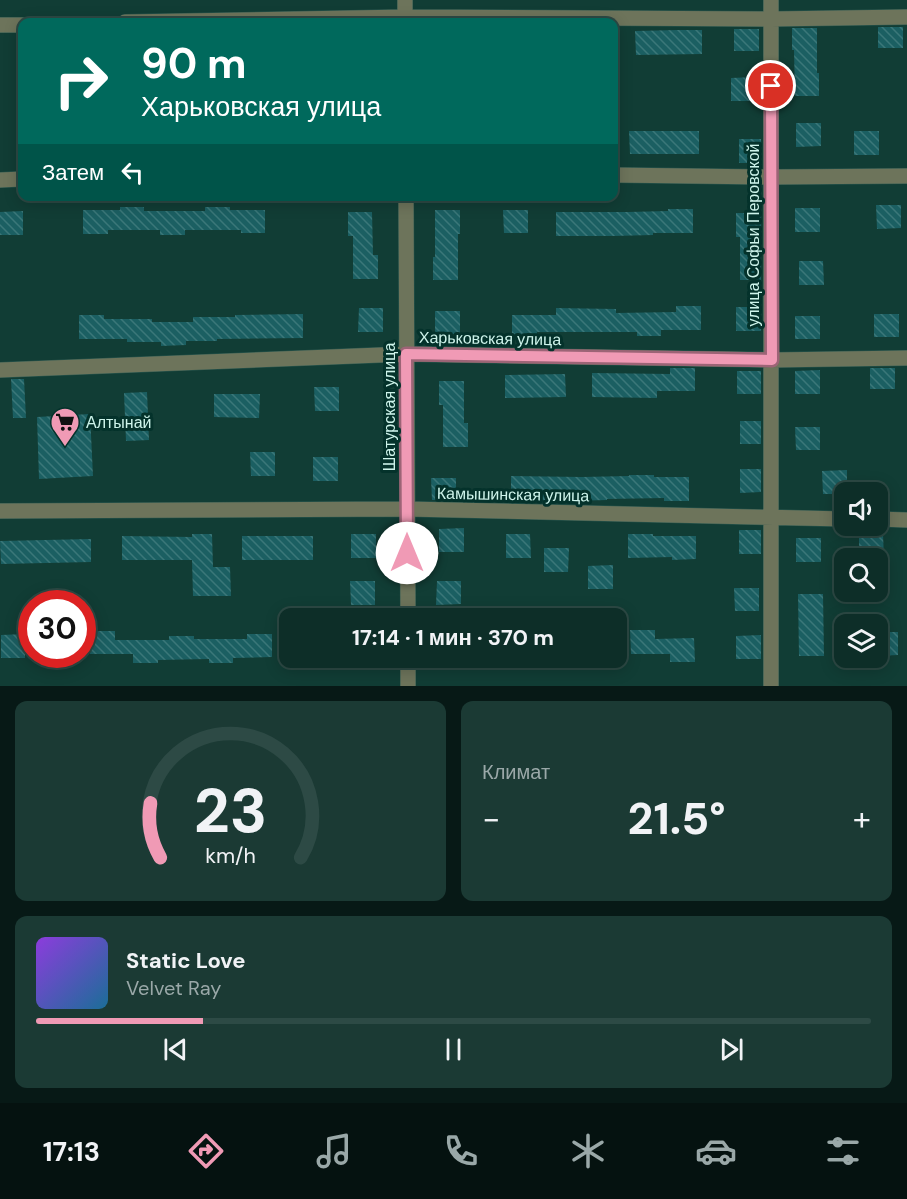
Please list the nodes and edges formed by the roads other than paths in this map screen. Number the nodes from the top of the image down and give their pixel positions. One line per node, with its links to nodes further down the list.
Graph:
1 (405, 0): 4 (street)
2 (771, 0): 6 (street, улица Софьи Перовской)
3 (907, 17): 6 (street)
4 (405, 18)
5 (618, 19): 6 (street)
6 (771, 19): 11 (street, улица Софьи Перовской)
7 (0, 25): 8 (street)
8 (18, 25)
9 (618, 175): 11 (street)
10 (907, 176): 11 (street)
11 (771, 177): 17 (street, улица Софьи Перовской)
12 (18, 179): 13 (street)
13 (0, 180)
14 (406, 201): 15 (street, Шатурская улица)
15 (406, 354): 17 (street, Харьковская улица); 18 (street, Харьковская улица); 19 (street, Шатурская улица)
16 (907, 358): 17 (street, Харьковская улица)
17 (772, 360): 21 (street, улица Софьи Перовской)
18 (0, 370)
19 (407, 509): 20 (street, Камышинская улица); 21 (street, Камышинская улица); 25 (street, Шатурская улица)
20 (0, 511)
21 (771, 517): 22 (street, Камышинская улица); 28 (street, улица Софьи Перовской)
22 (834, 519)
23 (888, 519): 24 (street)
24 (907, 520)
25 (408, 608)
26 (408, 668): 27 (street)
27 (408, 686)
28 (771, 686)

